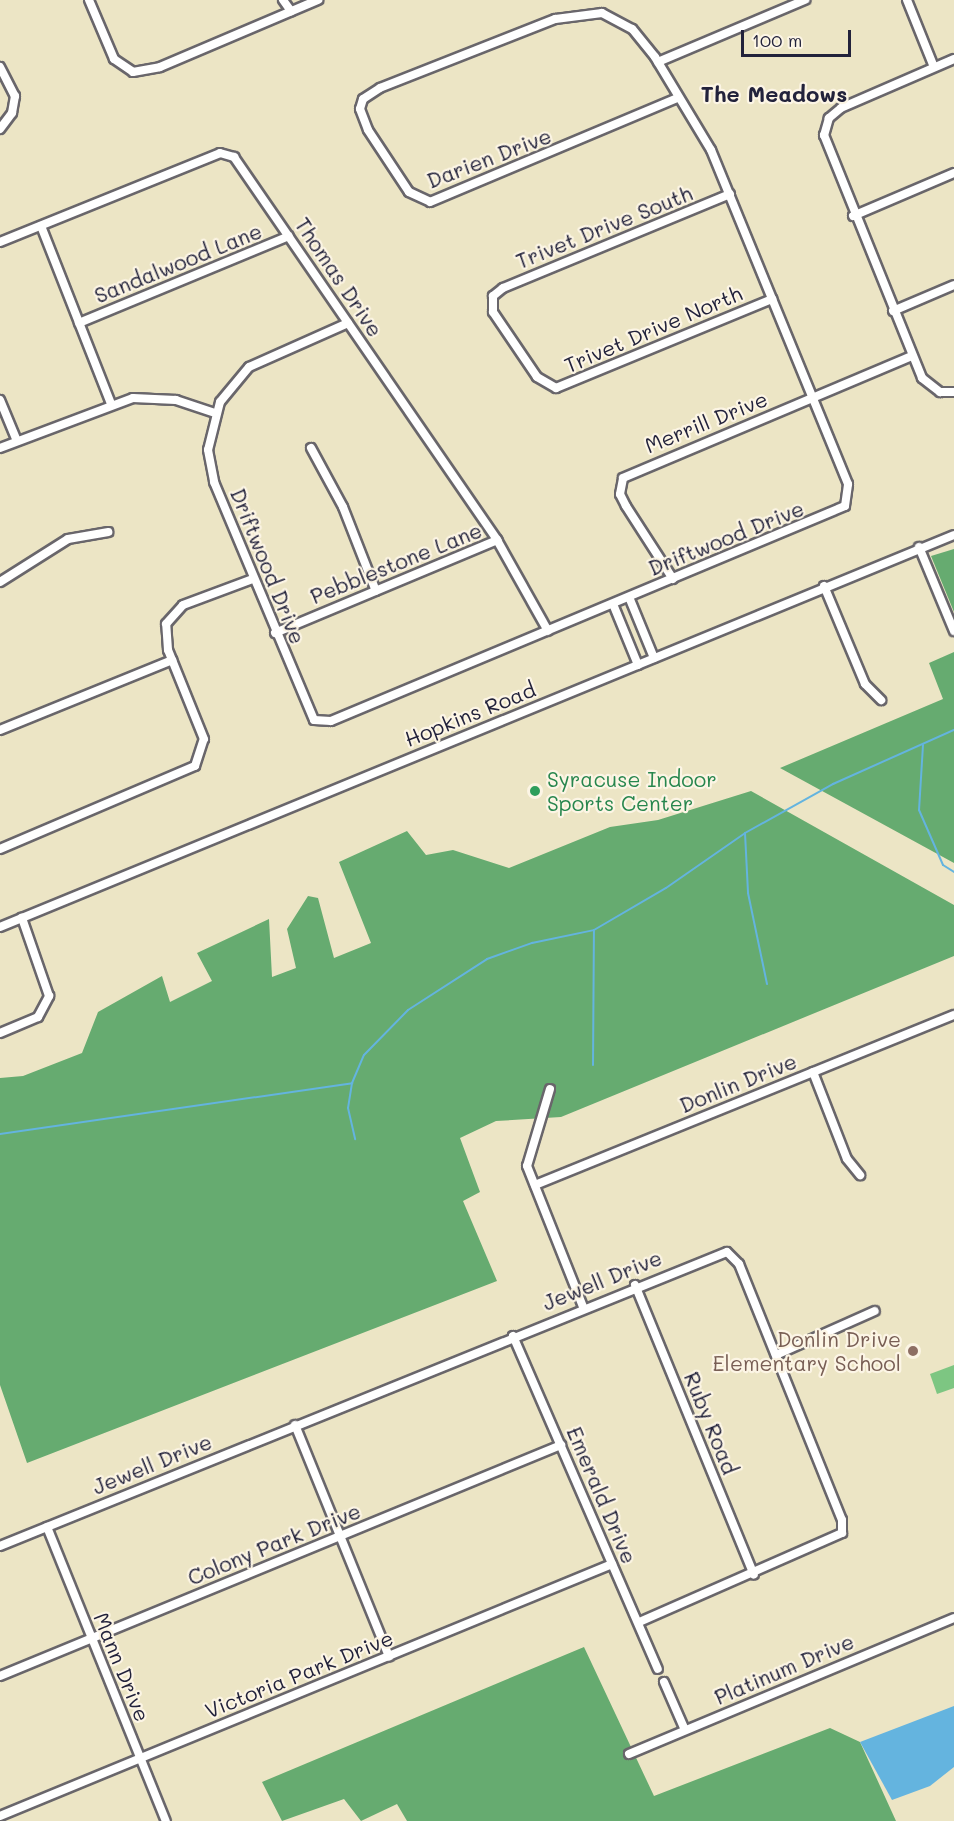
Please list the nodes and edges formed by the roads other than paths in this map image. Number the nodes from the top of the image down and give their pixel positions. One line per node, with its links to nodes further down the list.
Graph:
1 (89, 0): 6 (street)
2 (284, 0): 6 (street)
3 (318, 0): 6 (street)
4 (806, 0): 8 (street)
5 (907, 0): 10 (street)
6 (291, 11)
7 (954, 59): 10 (street)
8 (658, 62): 11 (street, Driftwood Drive); 12 (street, Driftwood Drive)
9 (0, 67): 13 (street)
10 (934, 67): 16 (street)
11 (677, 98): 12 (street, Darien Drive); 15 (street, Driftwood Drive)
12 (362, 104)
13 (0, 129)
14 (954, 173): 16 (street)
15 (730, 194): 21 (street, Trivet Drive South); 22 (street, Driftwood Drive)
16 (854, 216): 23 (street)
17 (41, 226): 18 (street, Thomas Drive); 19 (street, Thomas Drive); 24 (street)
18 (290, 236): 24 (street, Sandalwood Lane); 25 (street, Thomas Drive)
19 (0, 242)
20 (954, 285): 23 (street)
21 (493, 296): 22 (street, Trivet Drive North)
22 (772, 299): 28 (street, Driftwood Drive)
23 (893, 311): 26 (street)
24 (79, 323): 30 (street)
25 (348, 323): 31 (street); 37 (street, Thomas Drive)
26 (912, 356): 27 (street); 28 (street, Merrill Drive)
27 (954, 392)
28 (813, 398): 40 (street, Driftwood Drive); 40 (street, Merrill Drive)
29 (0, 400): 32 (street)
30 (111, 404): 31 (street); 32 (street)
31 (215, 413): 39 (street, Driftwood Drive)
32 (17, 441): 33 (street)
33 (0, 448)
34 (311, 448): 43 (street)
35 (108, 532): 41 (street)
36 (954, 535): 38 (street, Hopkins Road)
37 (497, 540): 43 (street, Pebblestone Lane); 46 (street, Thomas Drive)
38 (919, 548): 42 (street, Hopkins Road); 47 (street)
39 (253, 579): 48 (street, Driftwood Drive); 50 (street)
40 (673, 579): 44 (street, Driftwood Drive)
41 (0, 582)
42 (824, 586): 49 (street, Hopkins Road); 52 (street)
43 (376, 591): 48 (street, Pebblestone Lane)
44 (628, 597): 45 (street, Driftwood Drive); 49 (street)
45 (613, 604): 46 (street, Driftwood Drive); 51 (street)
46 (548, 631): 48 (street, Driftwood Drive)
47 (954, 631)
48 (275, 633)
49 (654, 658): 51 (street, Hopkins Road)
50 (172, 660): 53 (street); 54 (street)
51 (639, 665): 55 (street, Hopkins Road)
52 (881, 700)
53 (0, 730)
54 (0, 849)
55 (22, 918): 56 (street, Hopkins Road); 58 (street)
56 (0, 927)
57 (954, 1015): 59 (street, Donlin Drive)
58 (0, 1033)
59 (813, 1072): 61 (street); 62 (street, Donlin Drive)
60 (550, 1089): 62 (street)
61 (860, 1176)
62 (536, 1185): 64 (street)
63 (635, 1285): 64 (street, Jewell Drive); 67 (street, Jewell Drive); 74 (street, Ruby Road)
64 (583, 1306): 66 (street, Jewell Drive)
65 (875, 1311): 67 (street)
66 (513, 1336): 68 (street, Jewell Drive); 69 (street, Emerald Drive)
67 (776, 1355): 74 (street, Jewell Drive)
68 (295, 1425): 70 (street, Jewell Drive); 71 (street)
69 (561, 1445): 71 (street, Colony Park Drive); 73 (street, Emerald Drive)
70 (47, 1527): 72 (street, Jewell Drive); 77 (street, Mann Drive)
71 (340, 1537): 77 (street, Colony Park Drive); 78 (street)
72 (0, 1546)
73 (612, 1564): 76 (street, Emerald Drive); 78 (street, Victoria Park Drive)
74 (754, 1575): 76 (street, Jewell Drive)
75 (954, 1618): 82 (street, Platinum Drive)
76 (639, 1622): 79 (street, Emerald Drive)
77 (91, 1639): 80 (street, Colony Park Drive); 84 (street, Mann Drive)
78 (389, 1657): 84 (street, Victoria Park Drive)
79 (658, 1669)
80 (0, 1676)
81 (664, 1682): 82 (street)
82 (685, 1731): 83 (street, Platinum Drive)
83 (629, 1754)
84 (140, 1759): 85 (street, Victoria Park Drive); 86 (street, Mann Drive)
85 (0, 1816)
86 (166, 1821)

